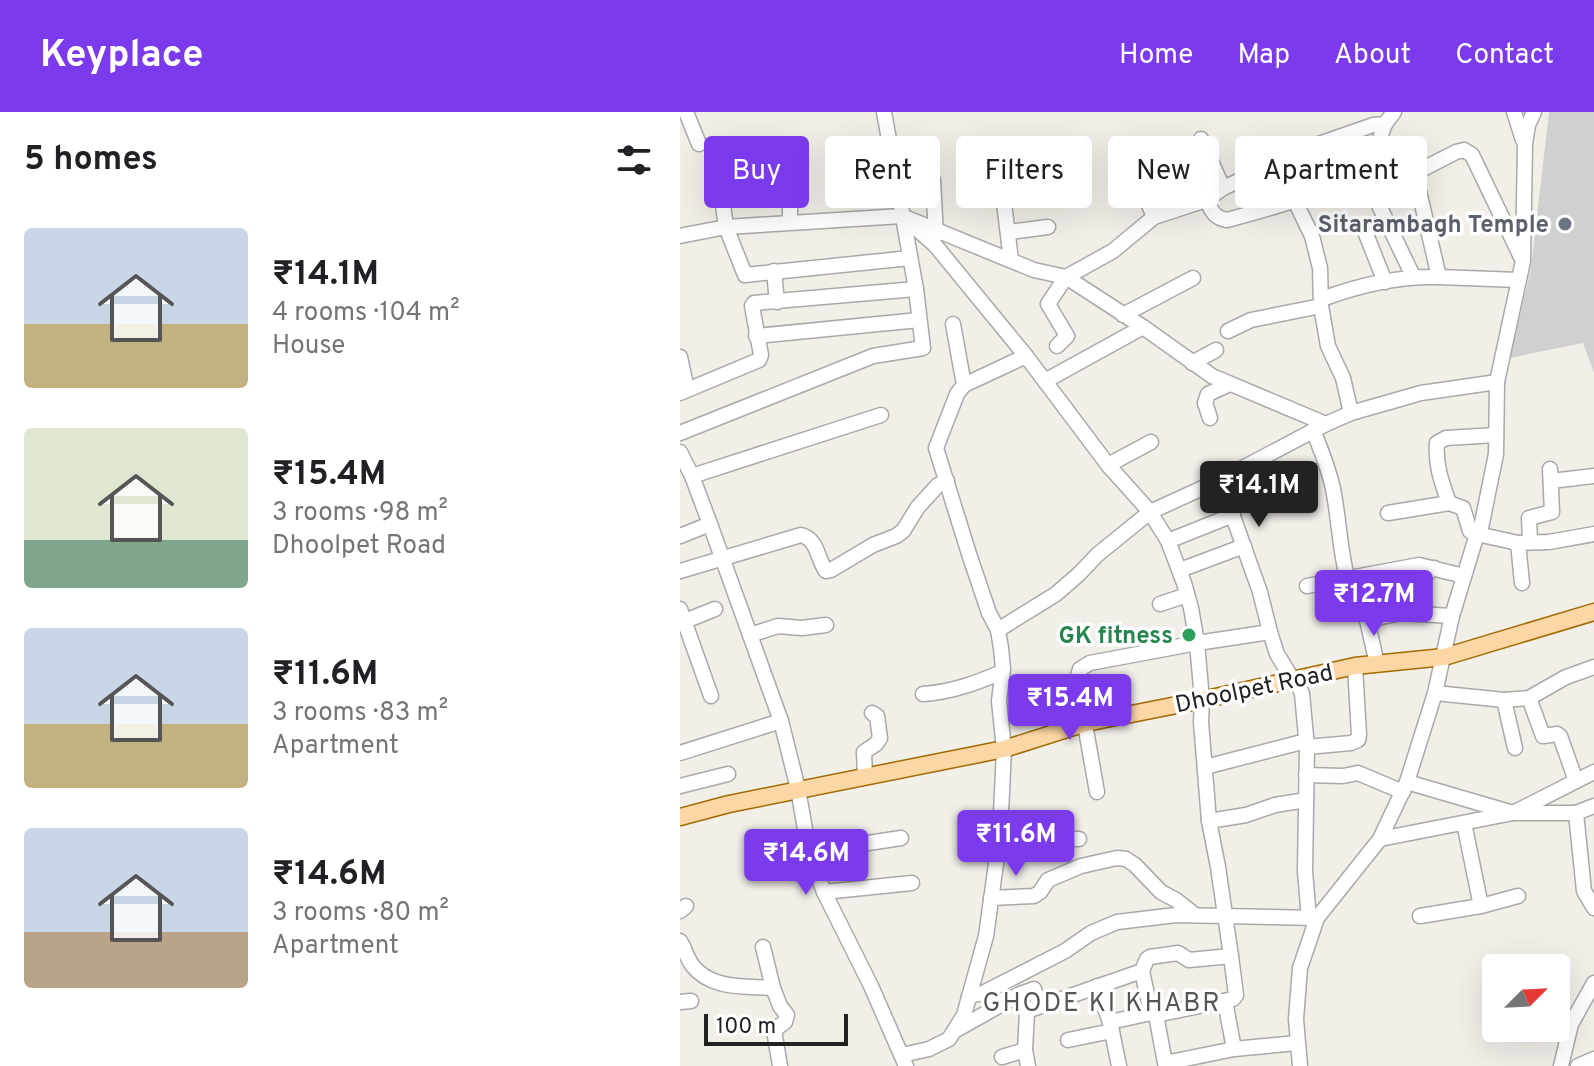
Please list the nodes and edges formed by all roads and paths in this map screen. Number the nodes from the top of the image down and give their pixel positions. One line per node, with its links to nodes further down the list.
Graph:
1 (686, 112): 6 (street)
2 (884, 112): 23 (street)
3 (1514, 112): 7 (street)
4 (1534, 112): 7 (street)
5 (1380, 118): 10 (street)
6 (699, 144)
7 (1525, 144): 34 (street)
8 (1427, 168): 34 (street)
9 (1219, 179): 10 (street)
10 (1223, 188): 11 (street)
11 (1219, 191)
12 (723, 208): 26 (street)
13 (790, 208): 25 (street)
14 (934, 208): 31 (street)
15 (1005, 208): 28 (street)
16 (1150, 208): 24 (street)
17 (1182, 208): 24 (street)
18 (1210, 208): 19 (street)
19 (1270, 208)
20 (1298, 208): 44 (street)
21 (1381, 208): 36 (street)
22 (1423, 208): 38 (street)
23 (902, 216): 25 (street); 31 (street); 32 (street)
24 (1154, 217): 37 (street)
25 (790, 222): 26 (street)
26 (726, 227): 30 (street); 35 (street)
27 (1048, 227): 28 (street)
28 (1009, 232): 33 (street)
29 (1366, 234): 41 (street)
30 (680, 236)
31 (935, 238): 33 (street); 53 (street)
32 (910, 258): 35 (street); 42 (street)
33 (1011, 260): 37 (street)
34 (1523, 261): 40 (street)
35 (774, 271): 43 (street)
36 (1413, 276): 38 (street); 41 (street)
37 (1066, 277): 45 (street); 51 (street)
38 (1439, 277): 40 (street)
39 (1193, 278): 45 (street)
40 (1518, 280): 57 (street)
41 (1385, 282): 44 (street)
42 (916, 289): 43 (street); 46 (street)
43 (777, 302): 50 (street)
44 (1322, 303): 49 (street); 61 (street)
45 (1123, 315): 48 (street)
46 (919, 320): 50 (street); 65 (street)
47 (953, 324): 59 (street)
48 (1143, 327): 55 (street); 56 (street)
49 (1228, 331)
50 (756, 336): 60 (street)
51 (1057, 346)
52 (1216, 350): 55 (street)
53 (1026, 356): 56 (street); 59 (street)
54 (680, 357): 60 (street)
55 (1192, 363): 58 (street)
56 (1045, 381): 69 (street)
57 (1497, 382): 61 (street); 66 (street)
58 (1230, 384): 63 (street); 64 (street)
59 (964, 385): 73 (street)
60 (683, 391)
61 (1351, 413): 64 (street)
62 (881, 415): 70 (street)
63 (1210, 418)
64 (1320, 427): 72 (street); 90 (street)
65 (680, 433)
66 (1496, 435): 74 (street); 79 (street)
67 (1151, 442): 69 (street)
68 (680, 452): 70 (street)
69 (1108, 465): 75 (street)
70 (686, 471): 78 (street)
71 (1594, 476): 83 (street)
72 (1220, 480): 75 (street); 77 (street)
73 (947, 481): 85 (street); 102 (street)
74 (1449, 503): 76 (street); 79 (street)
75 (1150, 512): 82 (street); 102 (street)
76 (1388, 513)
77 (1233, 515): 82 (street); 84 (street)
78 (710, 524): 81 (street); 85 (street)
79 (1477, 534): 83 (street); 89 (street)
80 (1594, 534): 83 (street)
81 (680, 536)
82 (1168, 541): 87 (street)
83 (1524, 542): 91 (street)
84 (1244, 546): 87 (street); 103 (street)
85 (723, 559): 88 (street); 104 (street)
86 (1434, 568): 89 (street); 90 (street); 97 (street)
87 (1180, 570): 93 (street)
88 (680, 571)
89 (1464, 576): 98 (street)
90 (1347, 578): 92 (street); 100 (street)
91 (1522, 583)
92 (1307, 586)
93 (1187, 595): 94 (street); 105 (street)
94 (1160, 604)
95 (715, 609): 99 (street)
96 (1594, 612): 106 (main road, Dhoolpet Road)
97 (1401, 613): 98 (street); 100 (street)
98 (1452, 616): 106 (street)
99 (682, 617): 114 (street)
100 (1367, 620): 107 (street)
101 (826, 625): 104 (street)
102 (998, 630): 110 (street)
103 (1270, 632): 105 (street); 111 (street)
104 (750, 635): 119 (street)
105 (1197, 643): 116 (street); 120 (street)
106 (1444, 657): 107 (main road, Dhoolpet Road); 112 (street)
107 (1377, 664): 108 (main road, Dhoolpet Road)
108 (1355, 666): 111 (main road, Dhoolpet Road); 121 (street)
109 (1594, 667): 115 (street)
110 (1002, 672): 113 (street); 123 (street)
111 (1293, 680): 116 (main road, Dhoolpet Road); 121 (street)
112 (1435, 693): 117 (street); 132 (street)
113 (923, 694)
114 (711, 696)
115 (1529, 698): 117 (street); 130 (street)
116 (1202, 700): 120 (main road, Dhoolpet Road); 125 (street)
117 (1504, 700): 122 (street)
118 (872, 713): 129 (street)
119 (781, 721): 124 (street); 133 (street)
120 (1086, 723): 123 (main road, Dhoolpet Road); 134 (street)
121 (1306, 744): 125 (street); 128 (street)
122 (1515, 748)
123 (1004, 749): 129 (main road, Dhoolpet Road); 142 (street)
124 (680, 753)
125 (1205, 767): 140 (street)
126 (1594, 772): 130 (street)
127 (728, 774): 131 (street)
128 (1306, 775): 132 (street); 135 (street)
129 (865, 776): 133 (main road, Dhoolpet Road)
130 (1576, 781): 137 (street)
131 (680, 786)
132 (1405, 787): 137 (street); 145 (street)
133 (798, 789): 139 (main road, Dhoolpet Road); 146 (street)
134 (1097, 792)
135 (1306, 800): 140 (street); 157 (street)
136 (1594, 806): 138 (street)
137 (1513, 813): 138 (street); 141 (street)
138 (1576, 813): 148 (street)
139 (680, 817)
140 (1209, 821): 155 (street)
141 (1464, 823): 145 (street); 152 (street)
142 (1000, 835): 144 (street); 151 (street)
143 (901, 838): 146 (street)
144 (1079, 839)
145 (1380, 839): 157 (street)
146 (809, 852): 149 (street)
147 (912, 883): 149 (street)
148 (1589, 888): 153 (street)
149 (824, 892): 177 (street)
150 (1518, 896): 152 (street)
151 (991, 898): 154 (street); 165 (street)
152 (1481, 906): 156 (street)
153 (1594, 908)
154 (1195, 915): 155 (street); 165 (street)
155 (1226, 916): 157 (street); 160 (street)
156 (1420, 916)
157 (1313, 918): 172 (street)
158 (680, 941): 164 (street)
159 (763, 947): 164 (street)
160 (1231, 956): 161 (street); 166 (street)
161 (1142, 971): 163 (street); 168 (street)
162 (1594, 983): 183 (street)
163 (1097, 986): 167 (street); 169 (street)
164 (773, 988): 179 (street)
165 (969, 996): 170 (street)
166 (1225, 1001): 168 (street); 173 (street)
167 (1040, 1006): 170 (street); 174 (street)
168 (1154, 1014): 169 (street); 178 (street)
169 (1111, 1027): 171 (street); 181 (street)
170 (955, 1030): 177 (street)
171 (1068, 1040)
172 (1297, 1043): 173 (street); 182 (street)
173 (1234, 1049): 178 (street)
174 (1025, 1050): 175 (street); 180 (street)
175 (1002, 1057)
176 (1594, 1059): 184 (street)
177 (904, 1060)
178 (1164, 1065)
179 (780, 1066)
180 (1028, 1066)
181 (1119, 1066)
182 (1300, 1066)
183 (1561, 1066)
184 (1578, 1066)

